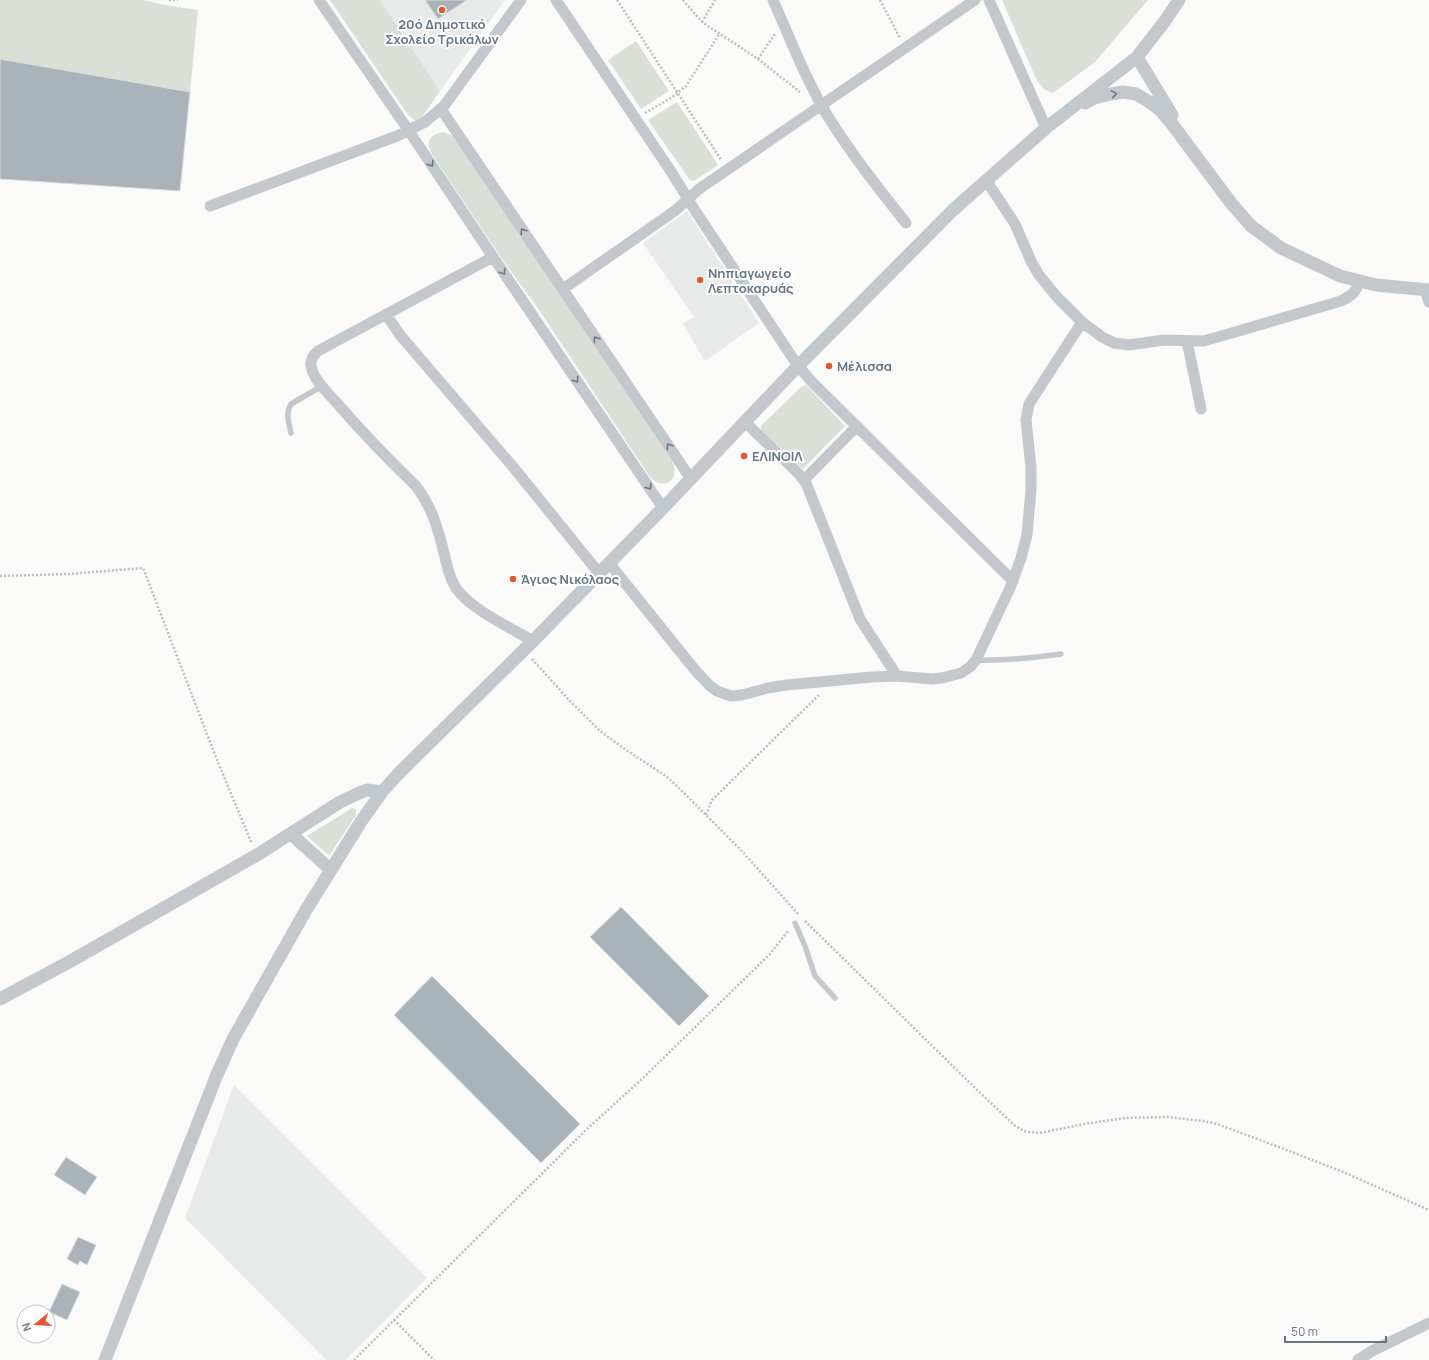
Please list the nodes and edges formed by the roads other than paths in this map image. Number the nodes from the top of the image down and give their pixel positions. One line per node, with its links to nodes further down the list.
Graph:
1 (319, 0): 13 (street)
2 (521, 0): 10 (street)
3 (556, 0): 16 (street)
4 (773, 0): 9 (street)
5 (975, 0): 9 (street)
6 (989, 0): 12 (street)
7 (1179, 0): 8 (street)
8 (1137, 57): 11 (street); 14 (street)
9 (821, 105): 16 (street); 18 (street)
10 (441, 109): 13 (street); 21 (street, one-way to 10)
11 (1066, 114): 12 (street); 14 (street, one-way to 14)
12 (1046, 128): 15 (street)
13 (409, 131): 17 (street); 19 (street, one-way to 19)
14 (1200, 161): 20 (street)
15 (986, 180): 24 (street); 26 (street)
16 (688, 198): 21 (street); 26 (street)
17 (210, 206)
18 (906, 223)
19 (493, 257): 23 (street); 34 (street, one-way to 34)
20 (1359, 281): 22 (street); 25 (street)
21 (563, 289): 32 (street, one-way to 21)
22 (1428, 294)
23 (386, 314): 27 (street); 36 (street)
24 (1082, 322): 25 (street); 37 (street)
25 (1188, 341): 28 (street)
26 (798, 366): 29 (street); 30 (street)
27 (322, 386): 31 (lane); 38 (street)
28 (1201, 409)
29 (745, 422): 32 (street); 33 (street)
30 (857, 426): 33 (street); 37 (street)
31 (291, 433)
32 (691, 478): 34 (street)
33 (804, 480): 41 (street)
34 (663, 508): 35 (street)
35 (609, 563): 36 (street); 41 (street)
36 (599, 573): 38 (street)
37 (1013, 581): 40 (street)
38 (533, 641): 42 (street)
39 (1061, 654): 40 (lane)
40 (976, 660): 41 (street)
41 (897, 676)
42 (382, 792): 43 (street); 44 (street)
43 (291, 834): 44 (street); 47 (street)
44 (332, 870): 49 (street)
45 (795, 922): 46 (lane)
46 (836, 998)
47 (0, 999)
48 (1429, 1323): 50 (street)
49 (105, 1360)
50 (1358, 1360)

